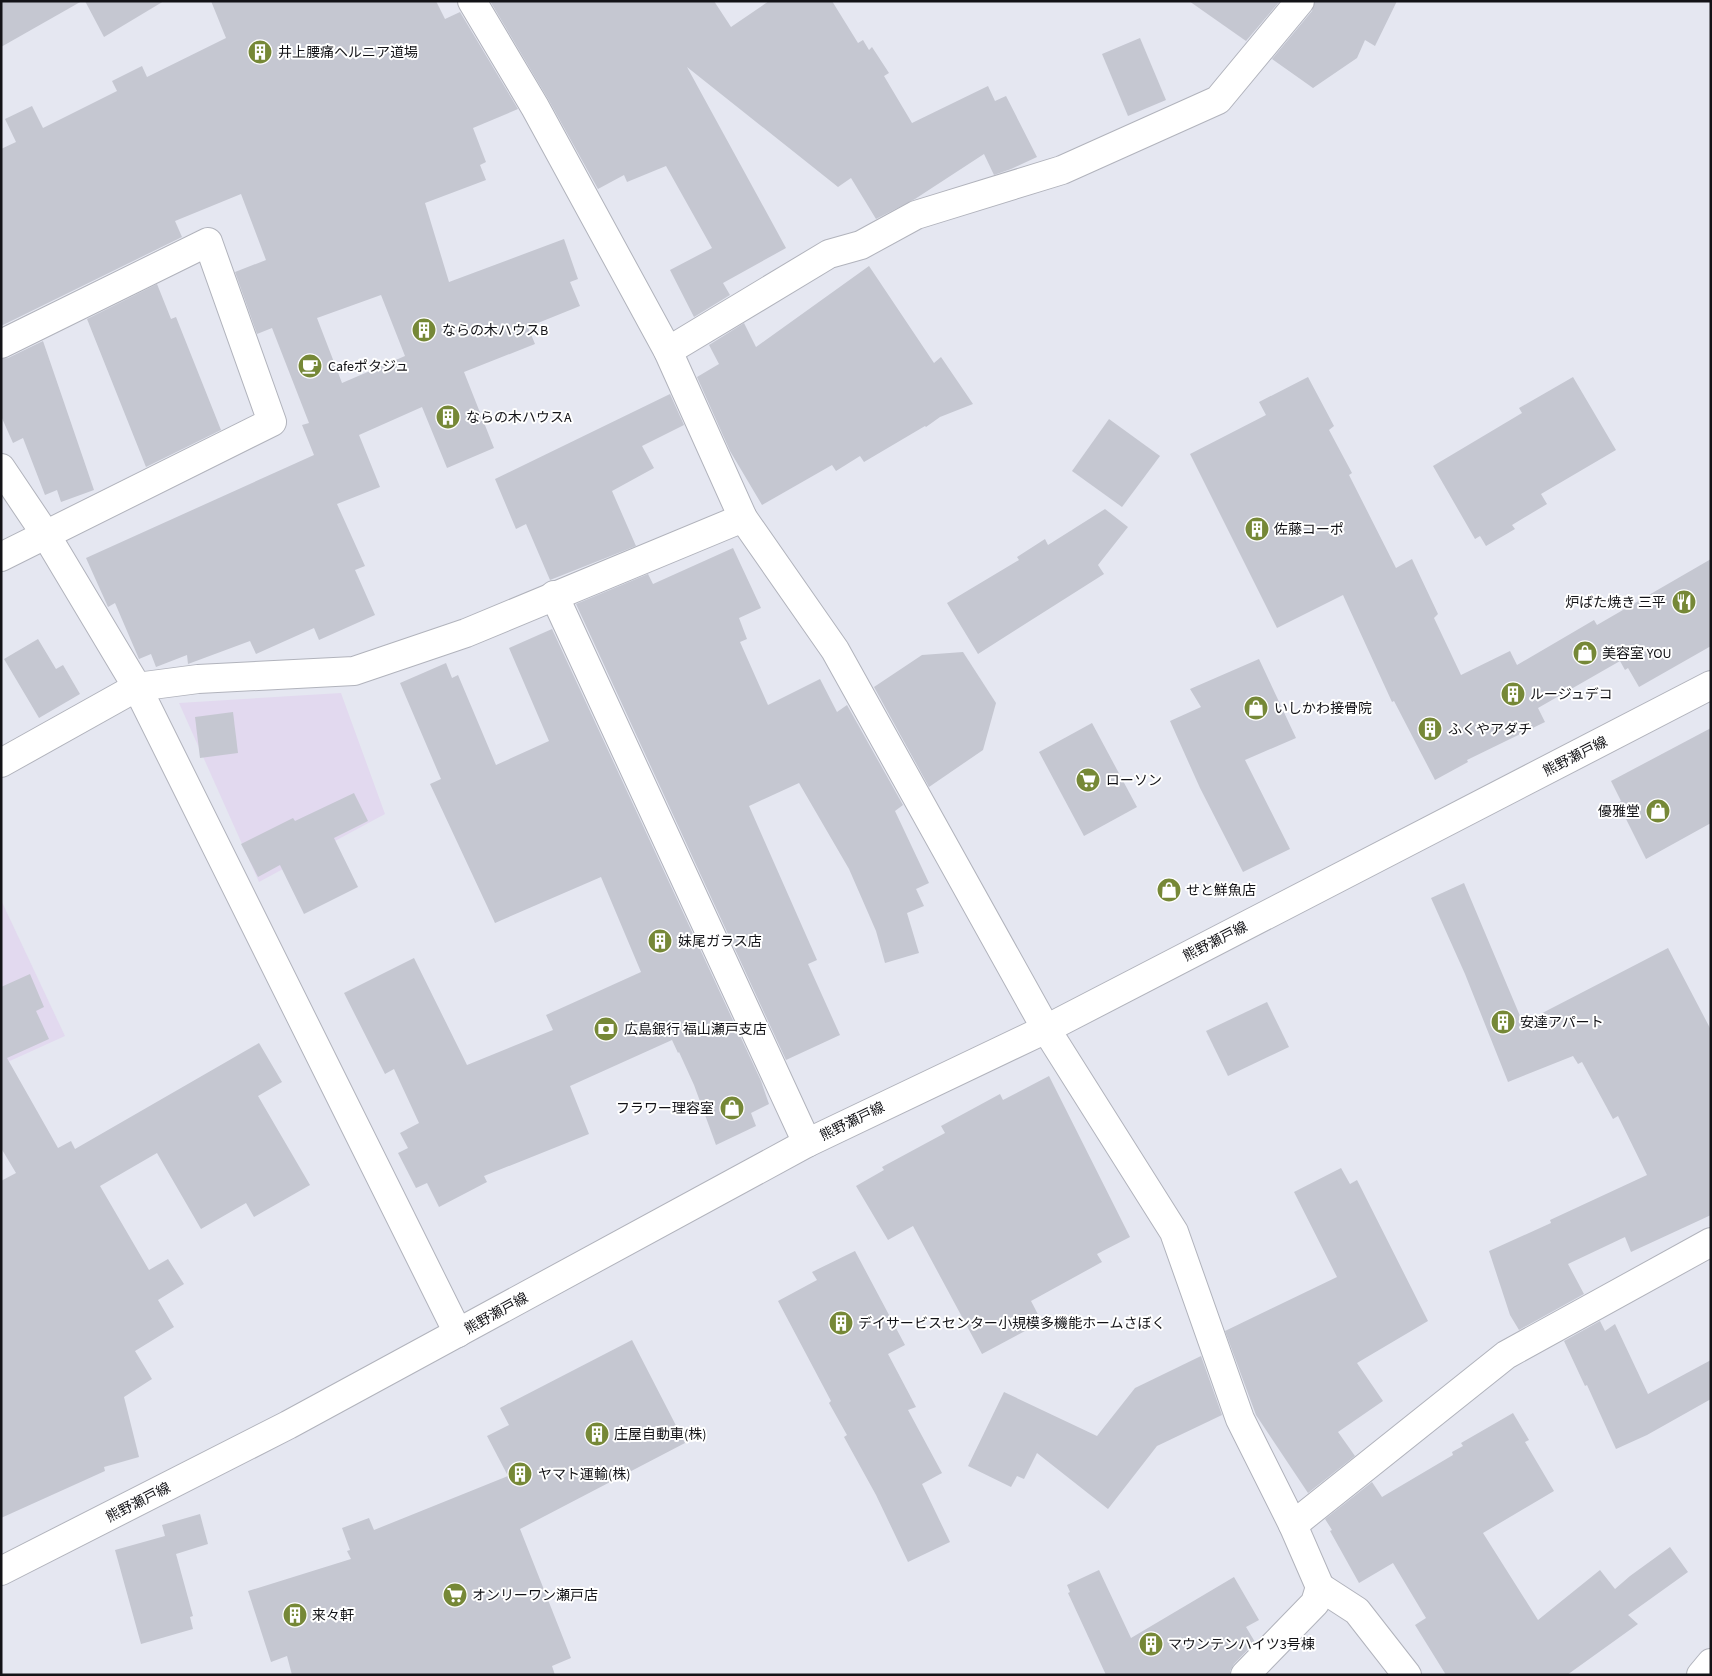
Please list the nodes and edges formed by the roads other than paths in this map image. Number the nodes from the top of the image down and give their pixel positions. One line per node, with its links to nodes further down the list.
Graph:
1 (472, 1): 4 (street)
2 (1300, 1): 4 (street)
3 (1, 344): 7 (street)
4 (668, 351): 6 (street)
5 (1, 468): 7 (street)
6 (743, 518): 9 (street); 13 (street)
7 (46, 535): 8 (street); 11 (street)
8 (1, 557)
9 (554, 596): 11 (street); 14 (street)
10 (1711, 685): 13 (street, 熊野瀬戸線)
11 (137, 687): 12 (street); 16 (street)
12 (1, 763)
13 (1046, 1028): 14 (street, 熊野瀬戸線); 17 (street)
14 (807, 1143): 16 (street, 熊野瀬戸線)
15 (1711, 1242): 17 (street)
16 (458, 1333): 18 (street, 熊野瀬戸線)
17 (1293, 1525): 19 (street)
18 (1, 1571)
19 (1320, 1587): 21 (street); 22 (street)
20 (1711, 1663): 23 (street)
21 (1245, 1675)
22 (1407, 1675)
23 (1701, 1675)

